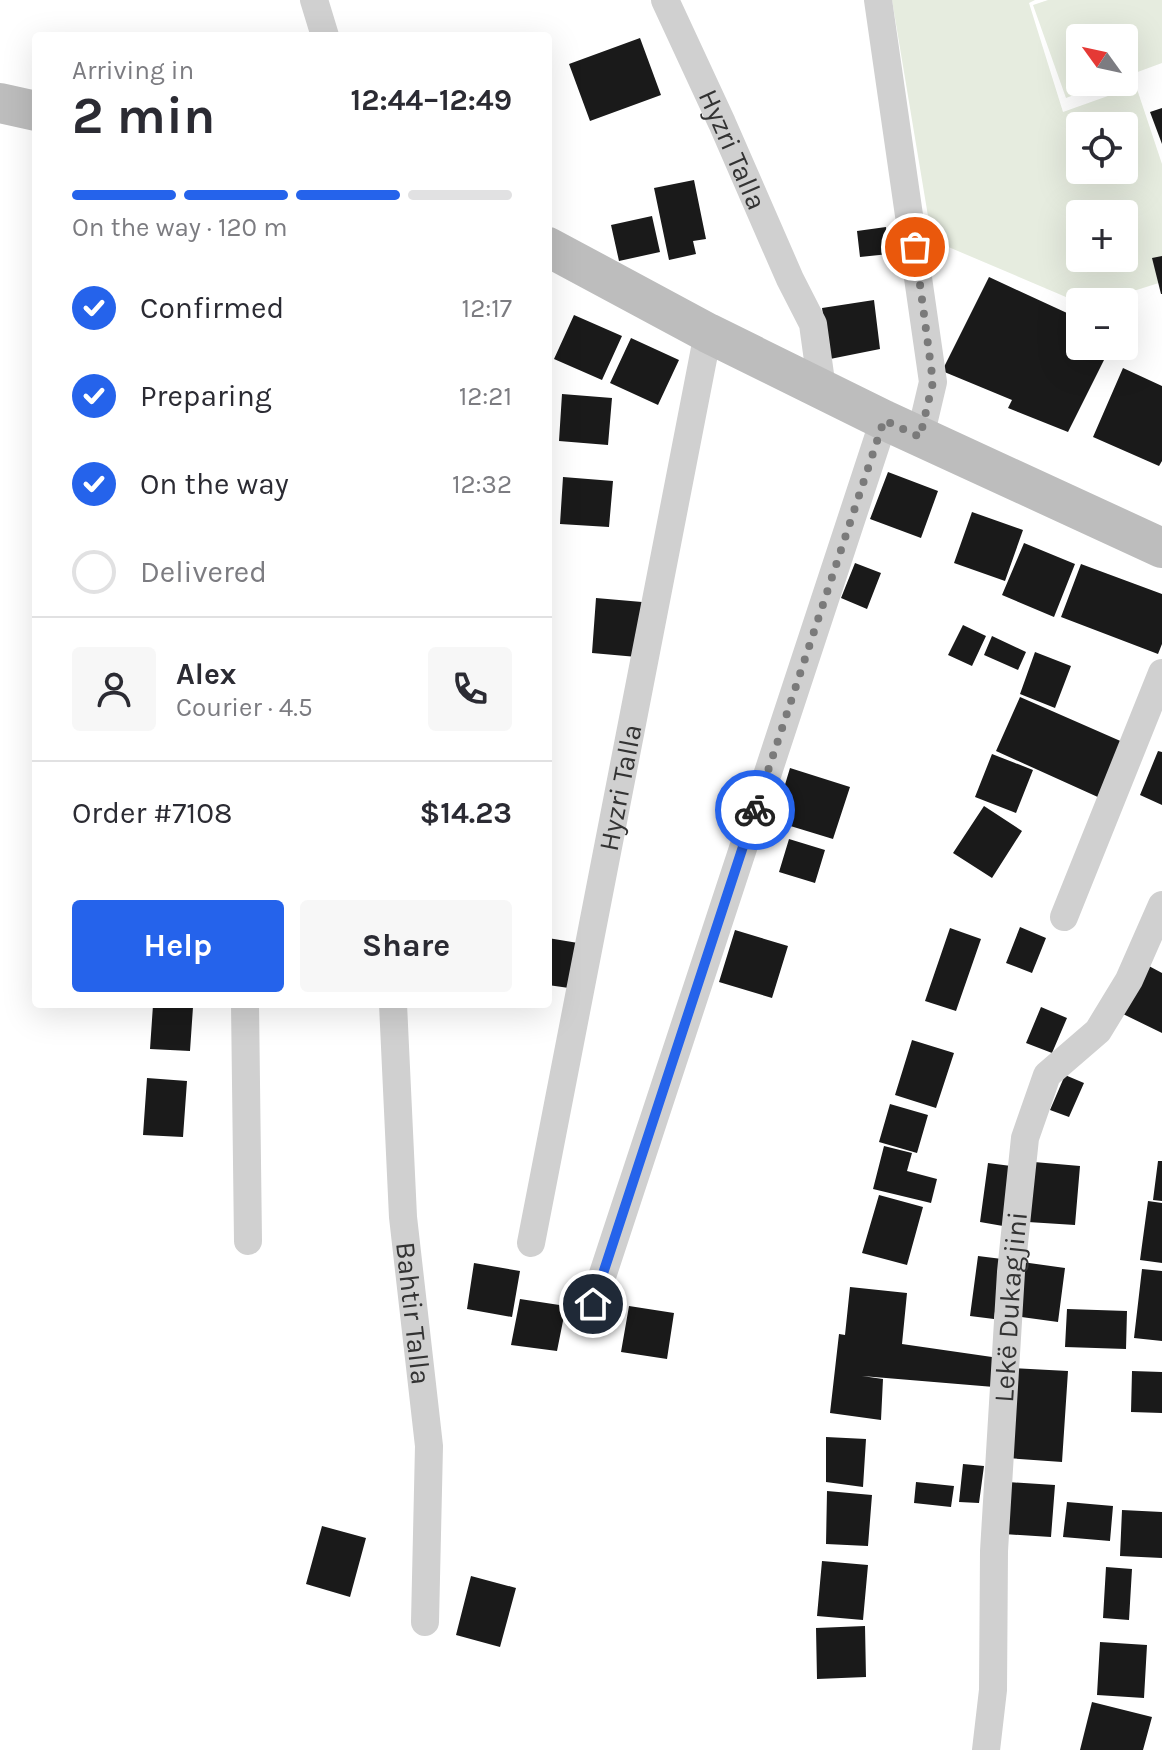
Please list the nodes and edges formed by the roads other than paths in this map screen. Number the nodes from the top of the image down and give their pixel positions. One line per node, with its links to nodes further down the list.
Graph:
1 (314, 0): 4 (street)
2 (665, 0): 9 (street, Hyzri Talla)
3 (878, 0): 11 (street)
4 (324, 32)
5 (0, 103): 6 (street)
6 (32, 110)
7 (552, 249): 8 (street)
8 (708, 333): 9 (street); 19 (street, Hyzri Talla)
9 (822, 389): 10 (street)
10 (884, 420): 11 (street); 20 (street)
11 (920, 437): 12 (street)
12 (1162, 548)
13 (1162, 673): 15 (street)
14 (1162, 905): 22 (street, Lekë Dukagjini)
15 (1064, 917)
16 (245, 1008): 18 (street)
17 (393, 1008): 21 (street, Bahtir Talla)
18 (248, 1241)
19 (531, 1243)
20 (593, 1304)
21 (425, 1622)
22 (986, 1750)

